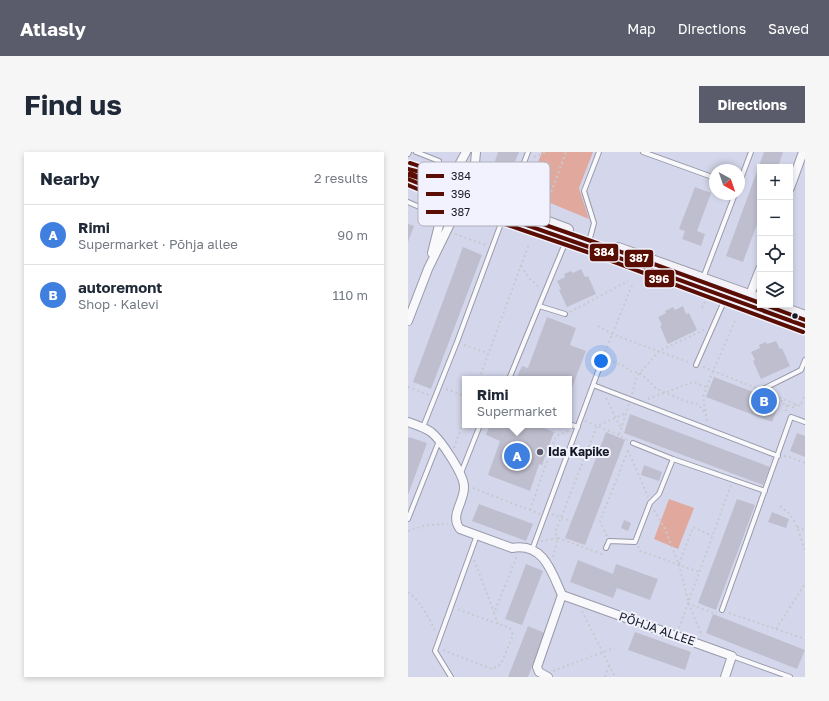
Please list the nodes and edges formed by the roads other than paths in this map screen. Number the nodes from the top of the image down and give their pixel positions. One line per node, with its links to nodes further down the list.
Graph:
1 (416, 152): 9 (lane)
2 (466, 152): 10 (street)
3 (476, 152): 11 (street)
4 (528, 152): 12 (lane)
5 (599, 152): 28 (lane)
6 (643, 152): 16 (lane)
7 (751, 152): 13 (lane)
8 (803, 152): 18 (street)
9 (439, 161)
10 (460, 162)
11 (475, 162)
12 (524, 162)
13 (745, 168)
14 (408, 169): 15 (main road)
15 (418, 172)
16 (709, 176)
17 (408, 179): 19 (main road)
18 (793, 180)
19 (418, 182)
20 (733, 200): 31 (lane)
21 (408, 202): 22 (lane)
22 (418, 206)
23 (439, 226): 29 (street)
24 (449, 226): 29 (street)
25 (501, 226): 49 (lane)
26 (542, 226): 27 (main road)
27 (568, 235): 28 (main road); 31 (main road); 34 (lane)
28 (590, 238): 31 (main road)
29 (428, 269): 38 (street)
30 (759, 272): 33 (street)
31 (701, 283): 32 (main road)
32 (727, 293): 33 (main road); 42 (lane)
33 (753, 301): 39 (main road)
34 (539, 306): 36 (lane); 43 (lane)
35 (780, 308): 37 (main road)
36 (565, 314)
37 (805, 317)
38 (408, 321)
39 (805, 326)
40 (603, 358): 44 (lane)
41 (805, 360): 45 (lane)
42 (696, 365)
43 (510, 376)
44 (593, 385): 50 (lane); 54 (lane)
45 (761, 390)
46 (408, 422): 49 (street)
47 (805, 422): 54 (lane)
48 (572, 425): 50 (lane)
49 (423, 427): 52 (street)
50 (578, 427): 60 (lane)
51 (479, 428): 56 (lane)
52 (438, 441): 56 (street); 58 (lane)
53 (633, 443): 55 (lane)
54 (778, 456): 57 (lane)
55 (673, 459): 57 (lane); 61 (lane)
56 (461, 474): 59 (street)
57 (765, 492): 63 (lane)
58 (408, 519)
59 (477, 536): 60 (street); 66 (lane)
60 (534, 546): 62 (street)
61 (606, 548)
62 (562, 596): 64 (street, PÕHJA ALLEE); 65 (street)
63 (722, 610)
64 (732, 656): 67 (street); 68 (lane)
65 (546, 676)
66 (451, 677)
67 (725, 677)
68 (790, 677)

